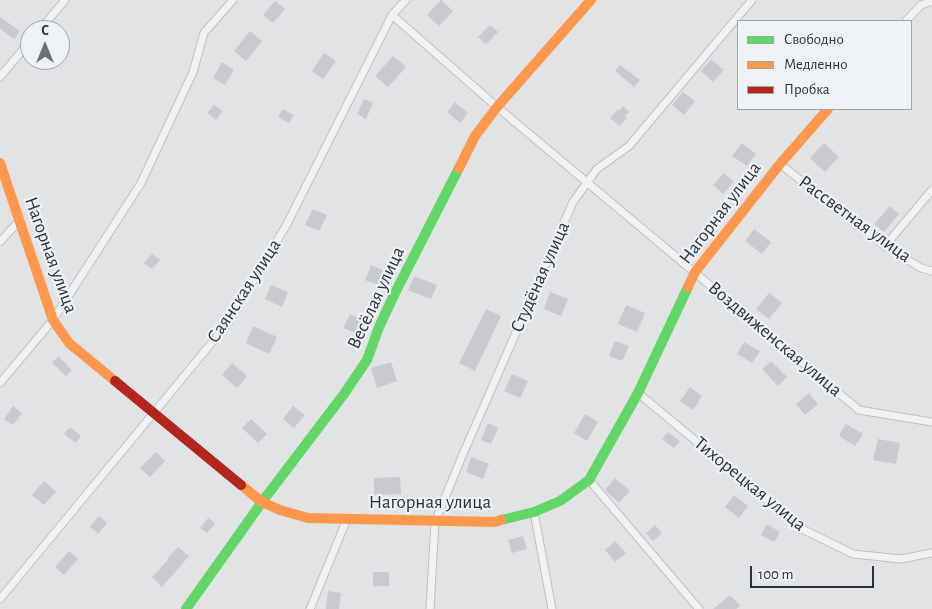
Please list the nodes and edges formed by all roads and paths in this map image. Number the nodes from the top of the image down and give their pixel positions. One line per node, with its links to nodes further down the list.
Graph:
1 (65, 0): 9 (street)
2 (233, 0): 24 (street)
3 (406, 0): 8 (street, Саянская улица)
4 (591, 0): 13 (street, Весёлая улица)
5 (752, 0): 17 (street, Студёная улица)
6 (932, 1): 7 (street)
7 (920, 2): 10 (street)
8 (392, 15): 13 (street, Воздвиженская улица); 27 (street, Саянская улица)
9 (48, 20)
10 (907, 20)
11 (20, 53): 12 (street)
12 (0, 77)
13 (497, 107): 17 (street, Воздвиженская улица); 30 (street, Весёлая улица)
14 (827, 110): 16 (street, Нагорная улица)
15 (0, 163): 19 (street, Нагорная улица)
16 (780, 164): 21 (street, Рассветная улица); 23 (street, Нагорная улица)
17 (588, 182): 23 (street, Воздвиженская улица); 33 (street, Студёная улица)
18 (932, 190): 21 (street)
19 (19, 221): 20 (street); 24 (street, Нагорная улица)
20 (0, 242)
21 (885, 246): 22 (street, Рассветная улица)
22 (932, 271)
23 (695, 272): 26 (street, Нагорная улица); 28 (street, Воздвиженская улица)
24 (53, 320): 25 (street); 27 (street, Нагорная улица)
25 (0, 383)
26 (638, 393): 29 (street, Нагорная улица); 34 (street, Тихорецкая улица)
27 (155, 414): 30 (street, Нагорная улица); 35 (street, Саянская улица)
28 (932, 422)
29 (589, 480): 31 (street, Нагорная улица); 40 (street)
30 (262, 502): 32 (street, Нагорная улица); 36 (street, Весёлая улица)
31 (534, 512): 33 (street, Нагорная улица); 39 (street)
32 (347, 519): 33 (street, Нагорная улица); 37 (street)
33 (435, 522): 38 (street, Студёная улица)
34 (932, 553)
35 (0, 599)
36 (186, 609)
37 (310, 609)
38 (430, 609)
39 (552, 609)
40 (699, 609)

